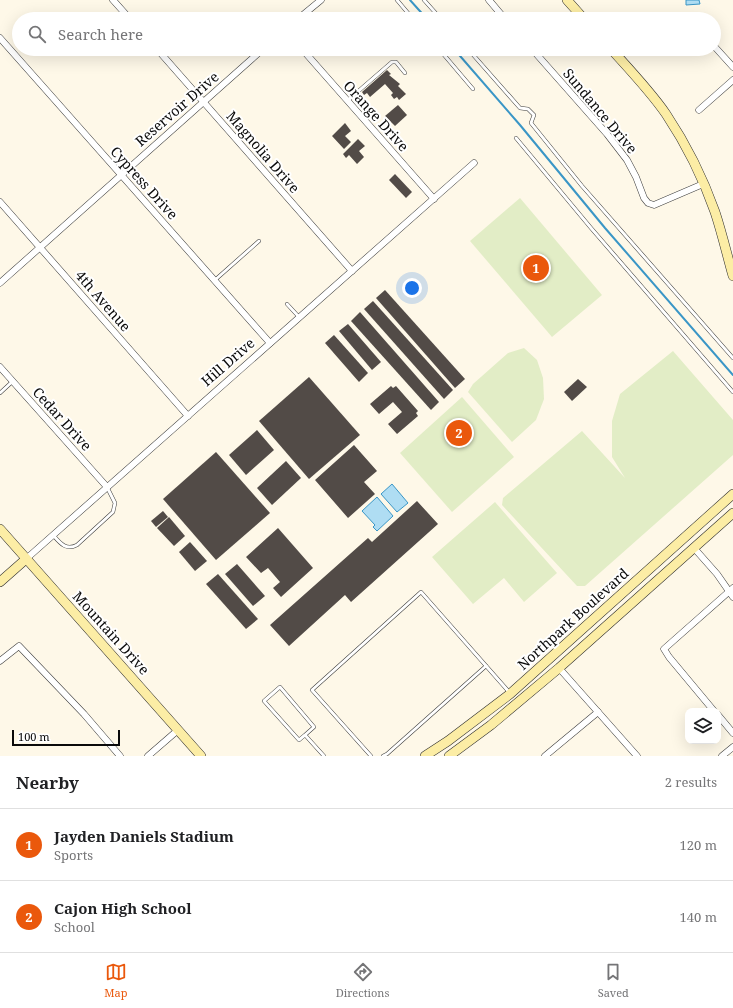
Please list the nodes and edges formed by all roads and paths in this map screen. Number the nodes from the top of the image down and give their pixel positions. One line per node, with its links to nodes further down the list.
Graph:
1 (113, 0): 7 (street)
2 (321, 0): 8 (street)
3 (397, 0): 9 (lane)
4 (424, 0): 10 (lane)
5 (489, 0): 11 (street)
6 (567, 0): 12 (main road)
7 (124, 12)
8 (306, 12)
9 (407, 12)
10 (435, 12)
11 (499, 12)
12 (578, 12)
13 (0, 38): 14 (street, Cypress Drive)
14 (12, 51)
15 (721, 54): 24 (street)
16 (16, 56): 33 (street, Cypress Drive)
17 (163, 56): 28 (street, Magnolia Drive)
18 (255, 56): 28 (street, Reservoir Drive)
19 (308, 56): 29 (street, Orange Drive)
20 (445, 56): 27 (lane)
21 (474, 56): 46 (lane)
22 (538, 56): 34 (street, Sundance Drive)
23 (617, 56): 34 (main road)
24 (733, 67)
25 (405, 73): 29 (lane)
26 (733, 80): 30 (street)
27 (473, 89)
28 (203, 101): 33 (street, Reservoir Drive); 39 (street, Magnolia Drive)
29 (347, 101): 35 (street, Orange Drive)
30 (700, 110)
31 (516, 138): 49 (lane)
32 (474, 163): 35 (street, Hill Drive)
33 (121, 174): 38 (street, Reservoir Drive); 41 (street, Cypress Drive)
34 (703, 184): 40 (main road)
35 (434, 199): 39 (street, Hill Drive)
36 (0, 202): 38 (street, 4th Avenue)
37 (259, 242): 41 (lane)
38 (39, 247): 42 (street, Reservoir Drive); 51 (street, 4th Avenue)
39 (352, 271): 44 (street, Hill Drive)
40 (733, 276)
41 (215, 281): 45 (street, Cypress Drive)
42 (0, 283)
43 (287, 304): 44 (lane)
44 (300, 317): 45 (street, Hill Drive)
45 (270, 343): 51 (street, Hill Drive)
46 (733, 358)
47 (0, 367): 48 (street, Cedar Drive)
48 (13, 381): 50 (lane); 52 (street, Cedar Drive)
49 (733, 392)
50 (0, 393)
51 (188, 416): 52 (street, Hill Drive)
52 (107, 487): 56 (street, Hill Drive); 56 (lane)
53 (733, 494): 57 (main road, Northpark Boulevard)
54 (733, 513): 58 (main road)
55 (0, 529): 59 (main road, Mountain Drive)
56 (53, 535): 59 (street, Hill Drive)
57 (685, 538): 58 (main road); 65 (main road, Northpark Boulevard)
58 (694, 548): 61 (street); 64 (main road)
59 (26, 559): 60 (main road, Hill Drive); 69 (main road, Mountain Drive)
60 (0, 582)
61 (732, 592): 66 (street)
62 (0, 661): 73 (street)
63 (486, 666): 65 (lane); 77 (lane); 78 (lane)
64 (559, 668): 67 (street); 80 (main road)
65 (510, 694): 79 (main road, Northpark Boulevard)
66 (712, 708)
67 (598, 712): 81 (street); 82 (street)
68 (721, 719): 70 (street)
69 (178, 730): 74 (street); 75 (main road, Mountain Drive)
70 (733, 733)
71 (306, 735): 71 (lane); 76 (lane)
72 (733, 746): 83 (street)
73 (120, 756)
74 (148, 756)
75 (201, 756)
76 (324, 756)
77 (371, 756)
78 (383, 756)
79 (425, 756)
80 (449, 756)
81 (545, 756)
82 (637, 756)
83 (722, 756)

